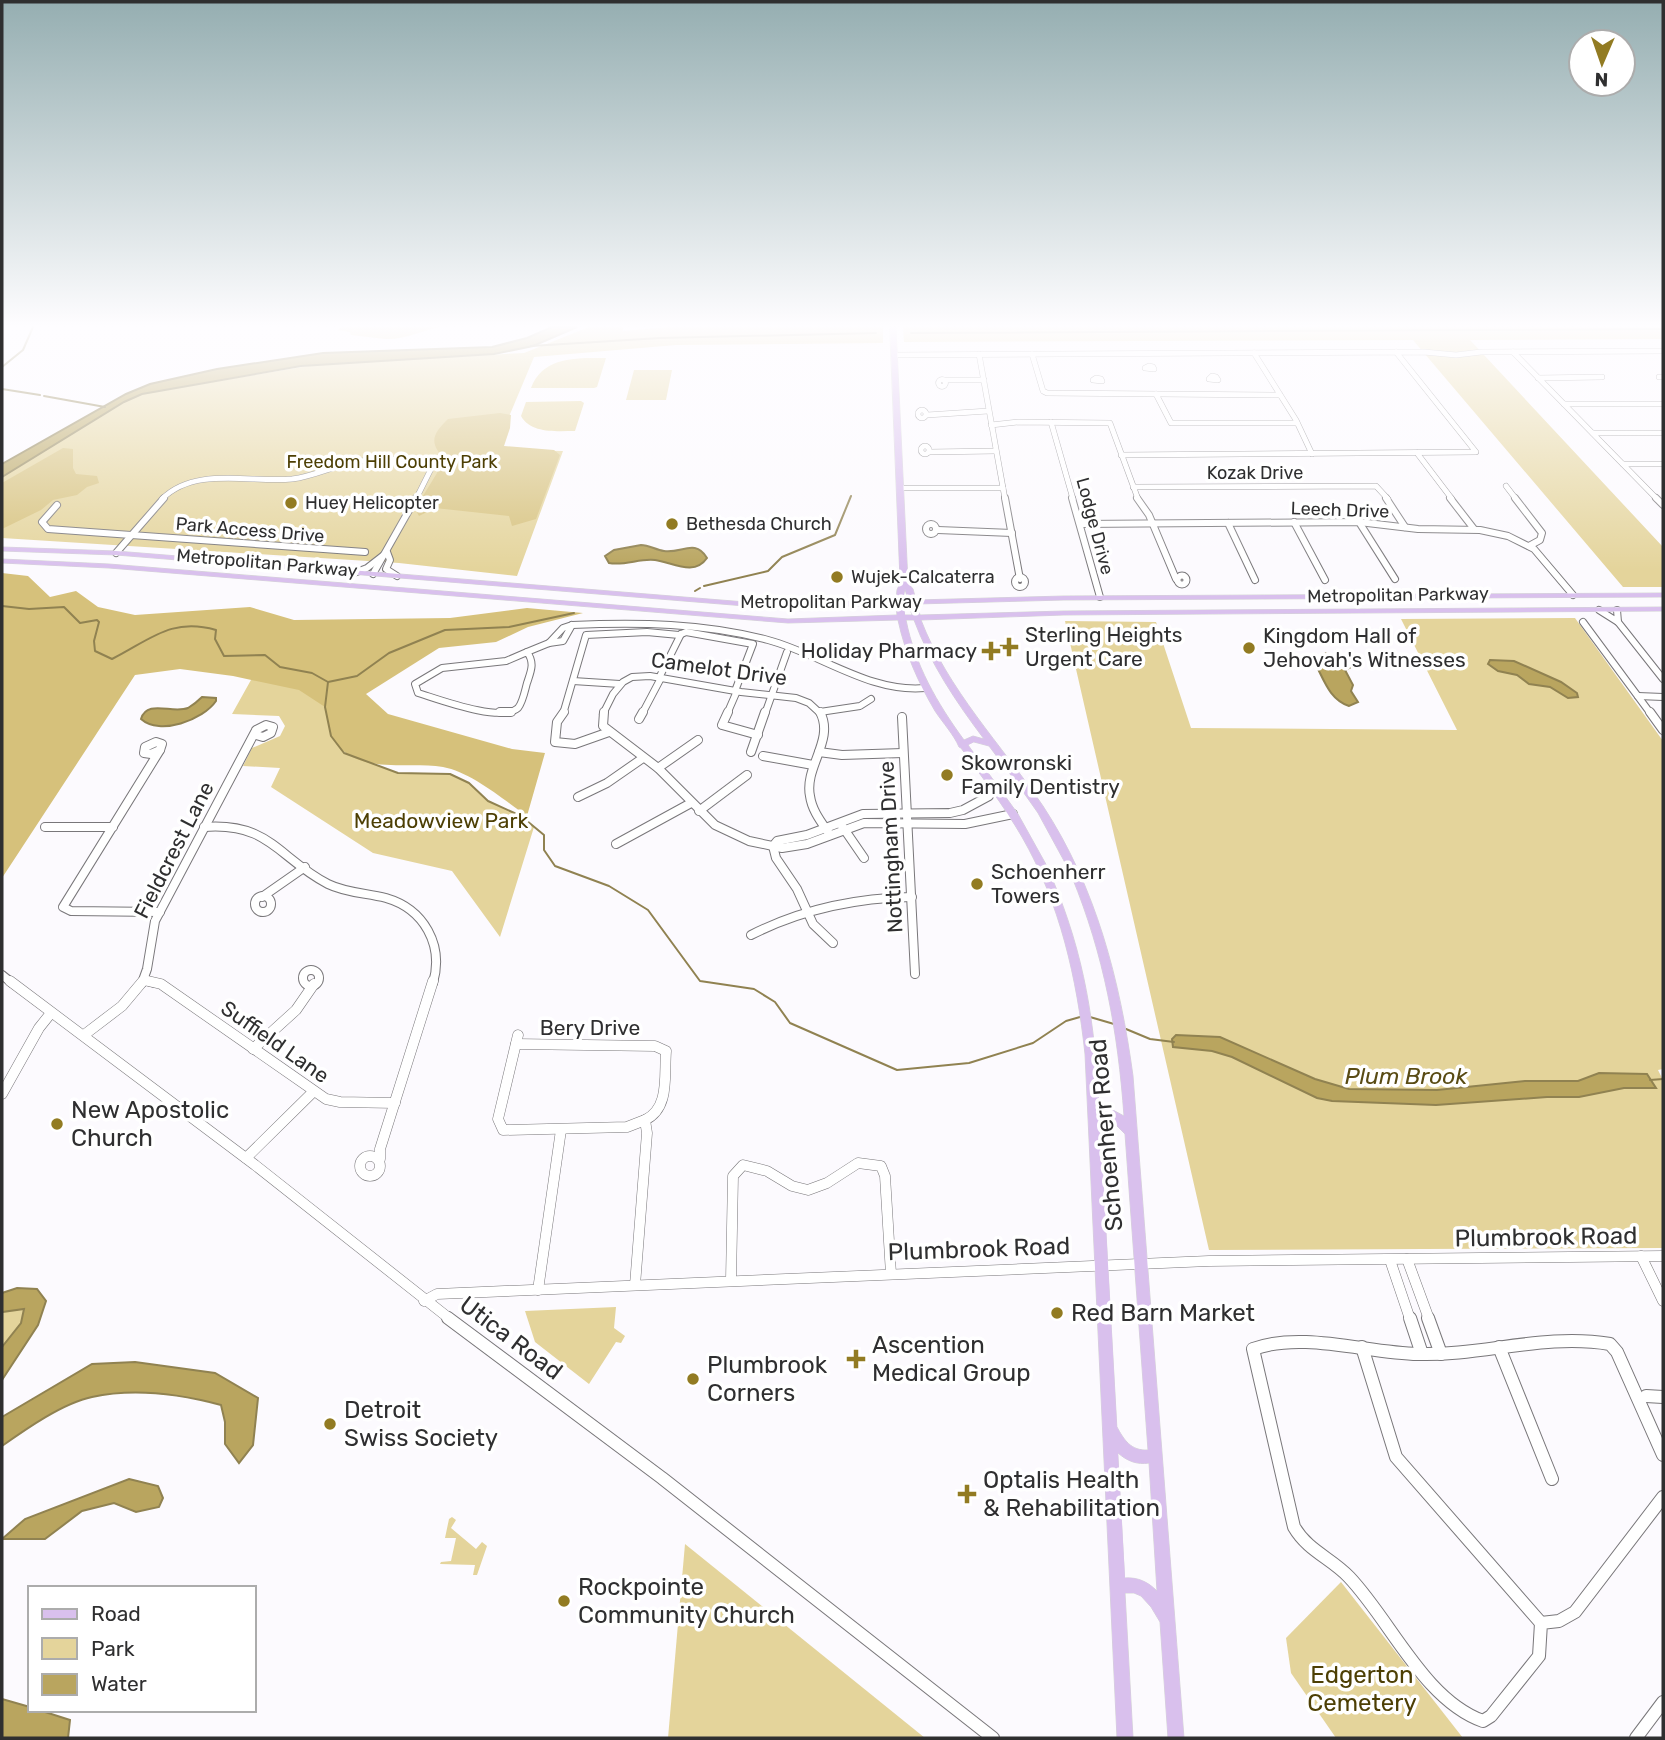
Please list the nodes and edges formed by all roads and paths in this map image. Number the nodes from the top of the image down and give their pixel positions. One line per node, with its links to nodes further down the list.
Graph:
1 (896, 408): 22 (main road, Schoenherr Road)
2 (1163, 408): 9 (street)
3 (1288, 408): 9 (street)
4 (1441, 408): 16 (street)
5 (1568, 408): 11 (street)
6 (988, 411): 7 (street); 10 (street)
7 (928, 414)
8 (1051, 422): 10 (street); 17 (street); 31 (street, Lodge Drive)
9 (1297, 423): 15 (street)
10 (991, 425): 14 (street)
11 (1593, 433): 12 (street); 18 (street)
12 (1663, 433)
13 (931, 450): 14 (street)
14 (996, 451): 23 (street)
15 (1312, 453): 16 (street); 17 (street)
16 (1417, 453): 33 (street)
17 (1121, 455): 21 (street)
18 (1623, 464): 19 (street); 24 (street)
19 (1663, 464)
20 (1506, 486): 37 (street)
21 (1133, 487): 29 (street); 32 (street, Kozak Drive)
22 (900, 488): 23 (street); 52 (main road, Schoenherr Road)
23 (1003, 488): 35 (street)
24 (1660, 498): 26 (street)
25 (57, 505): 36 (street, Park Access Drive)
26 (1663, 505)
27 (1294, 522): 28 (street, Leech Drive); 30 (street, Leech Drive); 51 (street)
28 (1359, 522): 32 (street, Leech Drive); 49 (street)
29 (1153, 523): 30 (street, Leech Drive); 31 (street, Leech Drive); 47 (street)
30 (1228, 523): 50 (street)
31 (1080, 524): 59 (street, Lodge Drive)
32 (1405, 527): 33 (street, Leech Drive)
33 (1474, 529): 37 (street, Leech Drive)
34 (938, 530): 35 (street)
35 (1012, 533): 48 (street)
36 (133, 535): 39 (street, Park Access Drive); 40 (street, Park Access Drive); 41 (street, Park Access Drive)
37 (1529, 546): 57 (street, Leech Drive)
38 (2, 549): 41 (main road, Metropolitan Parkway)
39 (365, 552)
40 (387, 552): 44 (street); 45 (street, Park Access Drive); 46 (street)
41 (114, 553): 43 (main road); 44 (main road, Metropolitan Parkway)
42 (2, 561): 43 (main road, Metropolitan Parkway)
43 (93, 565): 53 (main road, Metropolitan Parkway)
44 (354, 573): 45 (main road, Metropolitan Parkway)
45 (373, 574): 46 (main road, Metropolitan Parkway); 53 (main road)
46 (397, 576): 58 (main road, Metropolitan Parkway)
47 (1178, 577)
48 (1020, 579)
49 (1395, 579)
50 (1255, 580)
51 (1325, 580)
52 (904, 583): 62 (main road, Schoenherr Road); 63 (main road, Schoenherr Road)
53 (400, 590): 66 (main road, Metropolitan Parkway)
54 (1663, 595): 57 (main road, Metropolitan Parkway)
55 (1417, 596): 56 (main road, Metropolitan Parkway); 60 (main road, Metropolitan Parkway); 67 (main road)
56 (1485, 596): 57 (main road, Metropolitan Parkway); 68 (main road)
57 (1573, 596)
58 (652, 597): 64 (main road, Metropolitan Parkway); 66 (main road)
59 (1100, 597): 60 (main road, Metropolitan Parkway); 61 (main road, Metropolitan Parkway)
60 (1132, 597): 71 (main road)
61 (1064, 598): 63 (main road, Metropolitan Parkway); 72 (main road)
62 (900, 603): 63 (main road, Metropolitan Parkway); 64 (main road, Metropolitan Parkway); 75 (main road, Schoenherr Road)
63 (912, 603): 76 (main road, Schoenherr Road)
64 (744, 605): 73 (main road)
65 (1663, 609): 70 (main road, Metropolitan Parkway)
66 (640, 610): 73 (main road, Metropolitan Parkway)
67 (1419, 610): 68 (main road, Metropolitan Parkway); 71 (main road, Metropolitan Parkway)
68 (1488, 610): 69 (main road, Metropolitan Parkway)
69 (1600, 610): 70 (main road, Metropolitan Parkway); 78 (street)
70 (1617, 610): 78 (street)
71 (1129, 613): 72 (main road, Metropolitan Parkway)
72 (1064, 614): 74 (main road, Metropolitan Parkway)
73 (736, 618): 75 (main road, Metropolitan Parkway)
74 (939, 618): 76 (main road, Metropolitan Parkway); 80 (main road)
75 (902, 619): 76 (main road, Metropolitan Parkway); 83 (main road, Schoenherr Road)
76 (916, 619): 80 (main road, Schoenherr Road)
77 (1583, 622): 92 (street)
78 (1618, 622): 86 (street)
79 (681, 634): 85 (street); 87 (street); 90 (street)
80 (922, 635): 84 (main road, Schoenherr Road)
81 (527, 652): 81 (street); 89 (street)
82 (788, 652): 91 (street)
83 (914, 662): 84 (main road); 89 (main road, Schoenherr Road)
84 (937, 666): 103 (main road, Schoenherr Road)
85 (660, 678): 88 (street, Camelot Drive); 90 (street, Camelot Drive); 97 (street)
86 (1663, 679)
87 (573, 681): 88 (street); 99 (street)
88 (621, 684): 99 (street, Camelot Drive)
89 (925, 688): 104 (main road, Schoenherr Road)
90 (736, 691): 91 (street, Camelot Drive); 101 (street)
91 (772, 694): 95 (street, Camelot Drive); 101 (street)
92 (1638, 696): 93 (street); 98 (street)
93 (1663, 698)
94 (871, 699): 95 (street)
95 (820, 712): 106 (street)
96 (902, 717): 107 (street, Nottingham Drive)
97 (639, 719)
98 (1663, 730)
99 (609, 732): 110 (street)
100 (258, 735): 127 (street, Fieldcrest Lane)
101 (758, 735): 105 (street)
102 (698, 740): 112 (street)
103 (990, 743): 104 (main road); 134 (main road, Schoenherr Road)
104 (962, 745): 114 (main road, Schoenherr Road)
105 (751, 752)
106 (819, 752): 107 (street); 111 (street)
107 (903, 753): 121 (street, Nottingham Drive)
108 (763, 756): 111 (street)
109 (151, 757): 109 (street); 126 (street)
110 (643, 758): 112 (street); 115 (street)
111 (814, 765): 128 (street)
112 (658, 768): 116 (street)
113 (747, 775): 118 (street)
114 (993, 785): 117 (street); 120 (main road, Schoenherr Road)
115 (578, 797)
116 (691, 803): 118 (street); 129 (street)
117 (971, 807): 119 (street); 122 (street)
118 (699, 811): 130 (street)
119 (941, 813): 121 (street); 123 (street)
120 (1013, 814): 122 (street); 133 (main road, Schoenherr Road)
121 (907, 818): 123 (street); 124 (street); 136 (street, Nottingham Drive)
122 (983, 820): 123 (street)
123 (942, 823)
124 (842, 826): 128 (street); 131 (street)
125 (45, 827): 126 (street)
126 (113, 827): 138 (street)
127 (204, 827): 132 (street); 138 (street, Fieldcrest Lane)
128 (828, 832): 130 (street)
129 (616, 844)
130 (773, 846): 137 (street)
131 (864, 858)
132 (305, 867): 135 (street); 150 (street)
133 (1045, 871): 134 (main road); 151 (main road, Schoenherr Road)
134 (1075, 872): 154 (main road, Schoenherr Road)
135 (269, 896)
136 (912, 897): 137 (street); 141 (street, Nottingham Drive)
137 (806, 911): 139 (street); 140 (street)
138 (160, 912): 143 (street, Fieldcrest Lane)
139 (751, 934)
140 (833, 943)
141 (915, 974)
142 (2, 975): 145 (street, Utica Road)
143 (144, 980): 146 (street); 147 (street, Suffield Lane)
144 (309, 987): 147 (street)
145 (51, 1013): 146 (street, Utica Road); 149 (street)
146 (84, 1035): 156 (street, Utica Road)
147 (253, 1049): 148 (street, Suffield Lane)
148 (313, 1092): 150 (street, Suffield Lane); 156 (street)
149 (2, 1094)
150 (395, 1103): 155 (street)
151 (1094, 1114): 154 (main road); 162 (main road, Schoenherr Road)
152 (645, 1120): 153 (street); 153 (street, Bery Drive); 165 (street)
153 (561, 1130): 166 (street)
154 (1131, 1132): 161 (main road, Schoenherr Road)
155 (380, 1154): 155 (street)
156 (246, 1158): 167 (street, Utica Road)
157 (1641, 1256): 158 (street, Plumbrook Road); 160 (street, Plumbrook Road); 168 (street)
158 (1663, 1256)
159 (1390, 1259): 160 (street, Plumbrook Road); 161 (street, Plumbrook Road); 171 (street)
160 (1407, 1259): 172 (street)
161 (1141, 1264): 162 (street, Plumbrook Road); 176 (main road, Schoenherr Road)
162 (1101, 1265): 163 (street, Plumbrook Road); 175 (main road, Schoenherr Road)
163 (891, 1274): 164 (street, Plumbrook Road); 164 (street)
164 (731, 1280): 165 (street, Plumbrook Road)
165 (635, 1285): 166 (street, Plumbrook Road)
166 (538, 1290): 167 (street, Plumbrook Road)
167 (424, 1301): 184 (street, Utica Road)
168 (1663, 1301)
169 (1362, 1347): 171 (street); 181 (street); 181 (street)
170 (1499, 1347): 172 (street); 177 (street); 178 (street)
171 (1422, 1354): 172 (street)
172 (1441, 1354)
173 (1646, 1396): 174 (street)
174 (1663, 1397)
175 (1110, 1428): 176 (main road); 180 (main road, Schoenherr Road)
176 (1155, 1454): 182 (main road, Schoenherr Road)
177 (1663, 1455)
178 (1552, 1479)
179 (1663, 1497): 181 (street)
180 (1118, 1588): 182 (main road); 185 (main road, Schoenherr Road)
181 (1541, 1623)
182 (1167, 1626): 186 (main road, Schoenherr Road)
183 (1663, 1702): 187 (street)
184 (993, 1738)
185 (1125, 1738)
186 (1176, 1738)
187 (1636, 1738)

